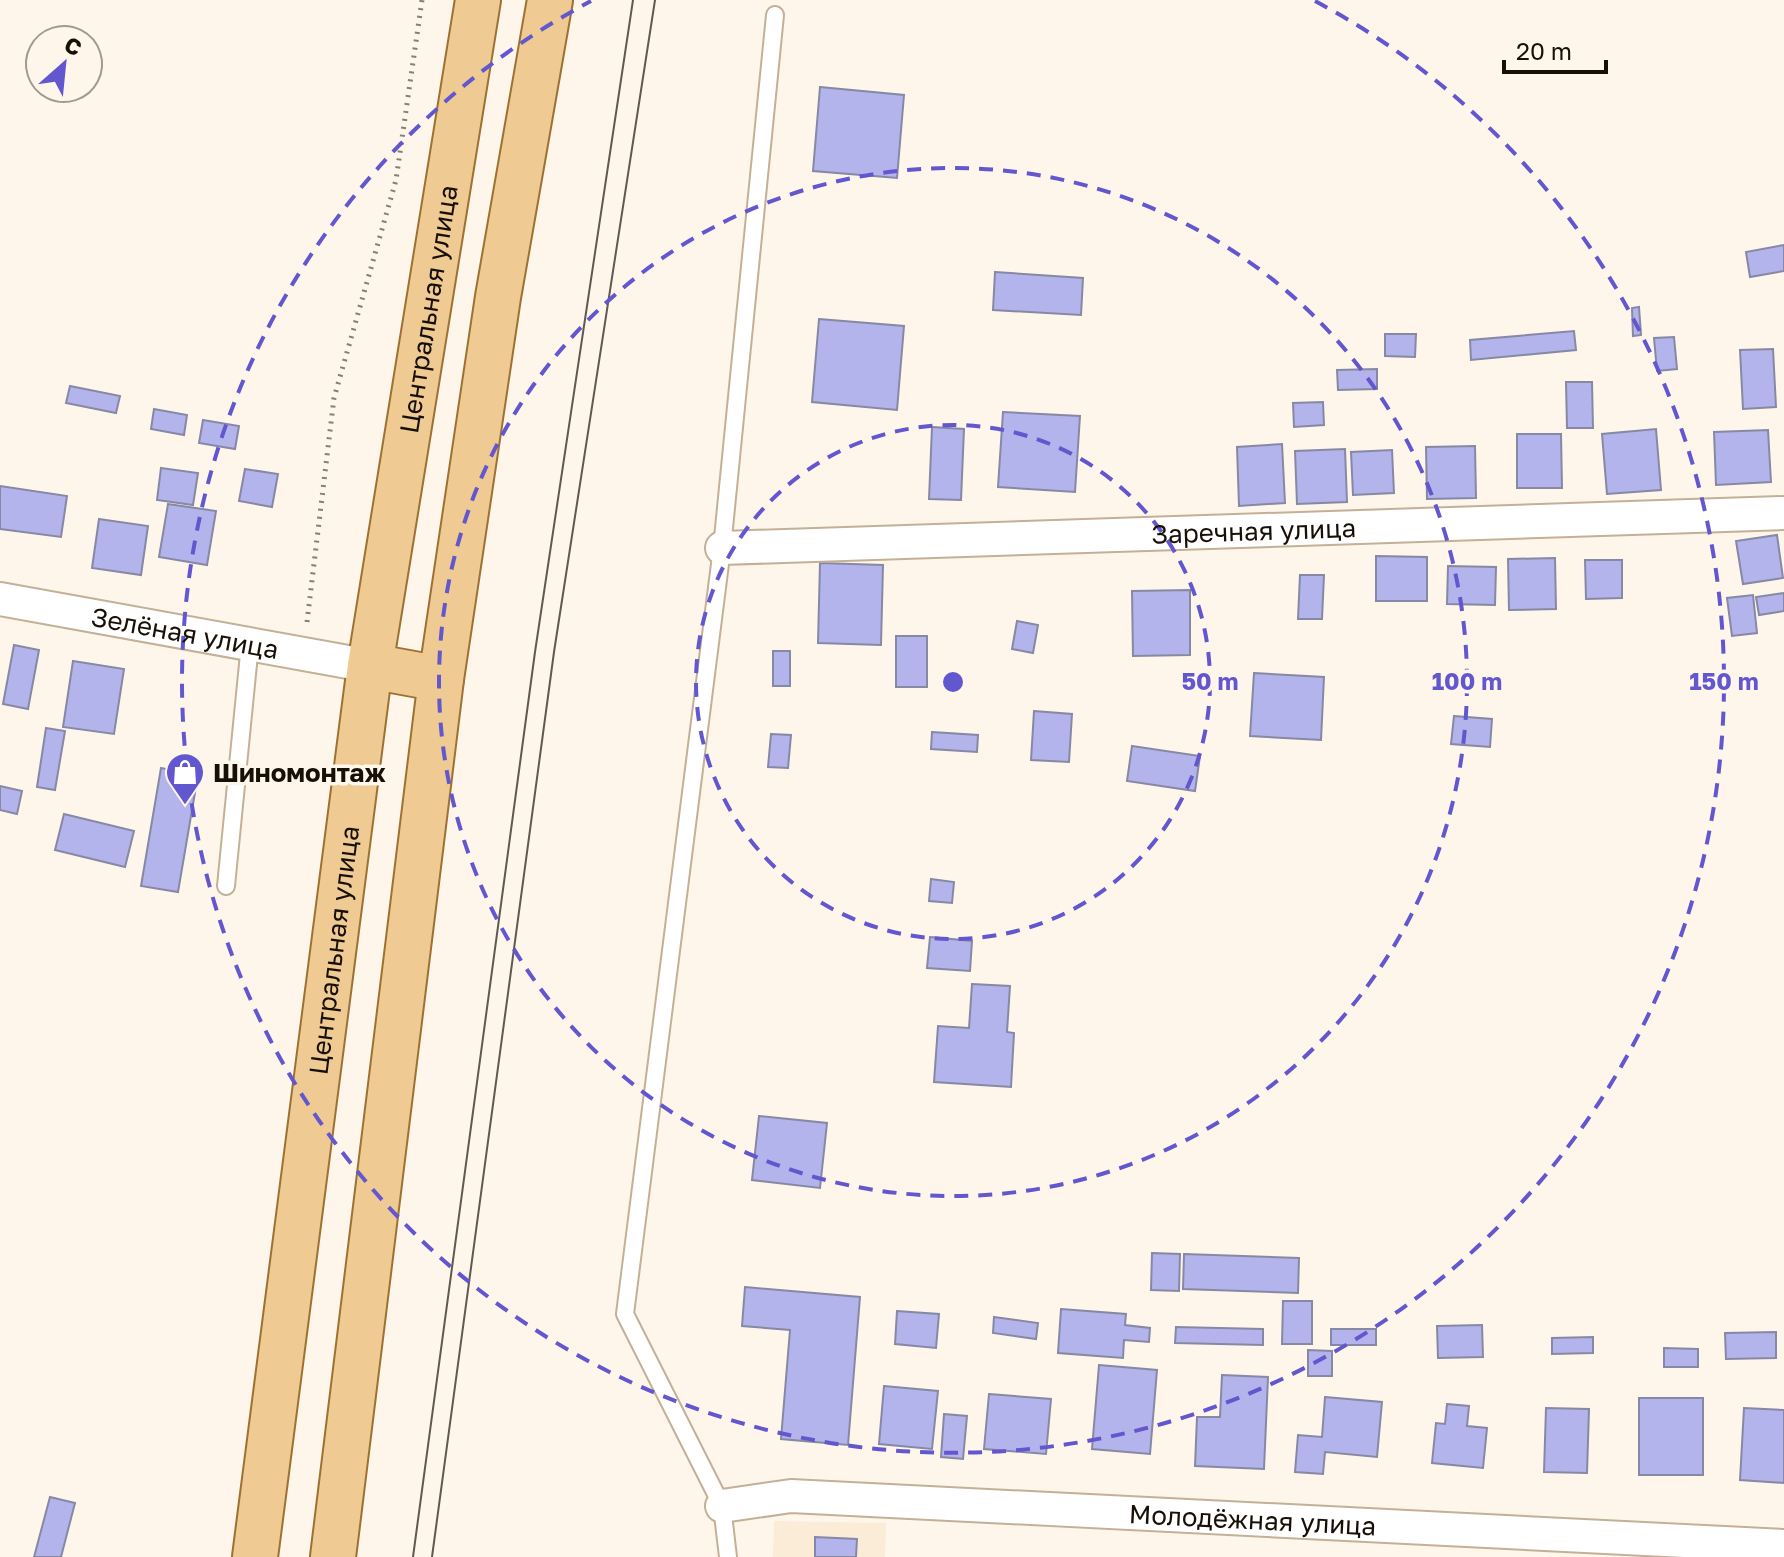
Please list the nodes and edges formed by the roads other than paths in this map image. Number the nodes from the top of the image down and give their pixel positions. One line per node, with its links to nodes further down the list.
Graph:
1 (477, 6): 8 (main road, Центральная улица)
2 (548, 9): 9 (main road)
3 (775, 15): 5 (lane)
4 (1784, 513): 5 (street, Заречная улица)
5 (722, 548): 11 (lane)
6 (0, 599): 7 (street, Зелёная улица)
7 (250, 644): 8 (street, Зелёная улица); 10 (lane)
8 (370, 666): 9 (main road); 13 (main road, Центральная улица)
9 (441, 679): 14 (main road)
10 (226, 886)
11 (722, 1506): 12 (street, Молодёжная улица); 15 (lane)
12 (1784, 1546)
13 (255, 1557)
14 (333, 1557)
15 (728, 1557)

